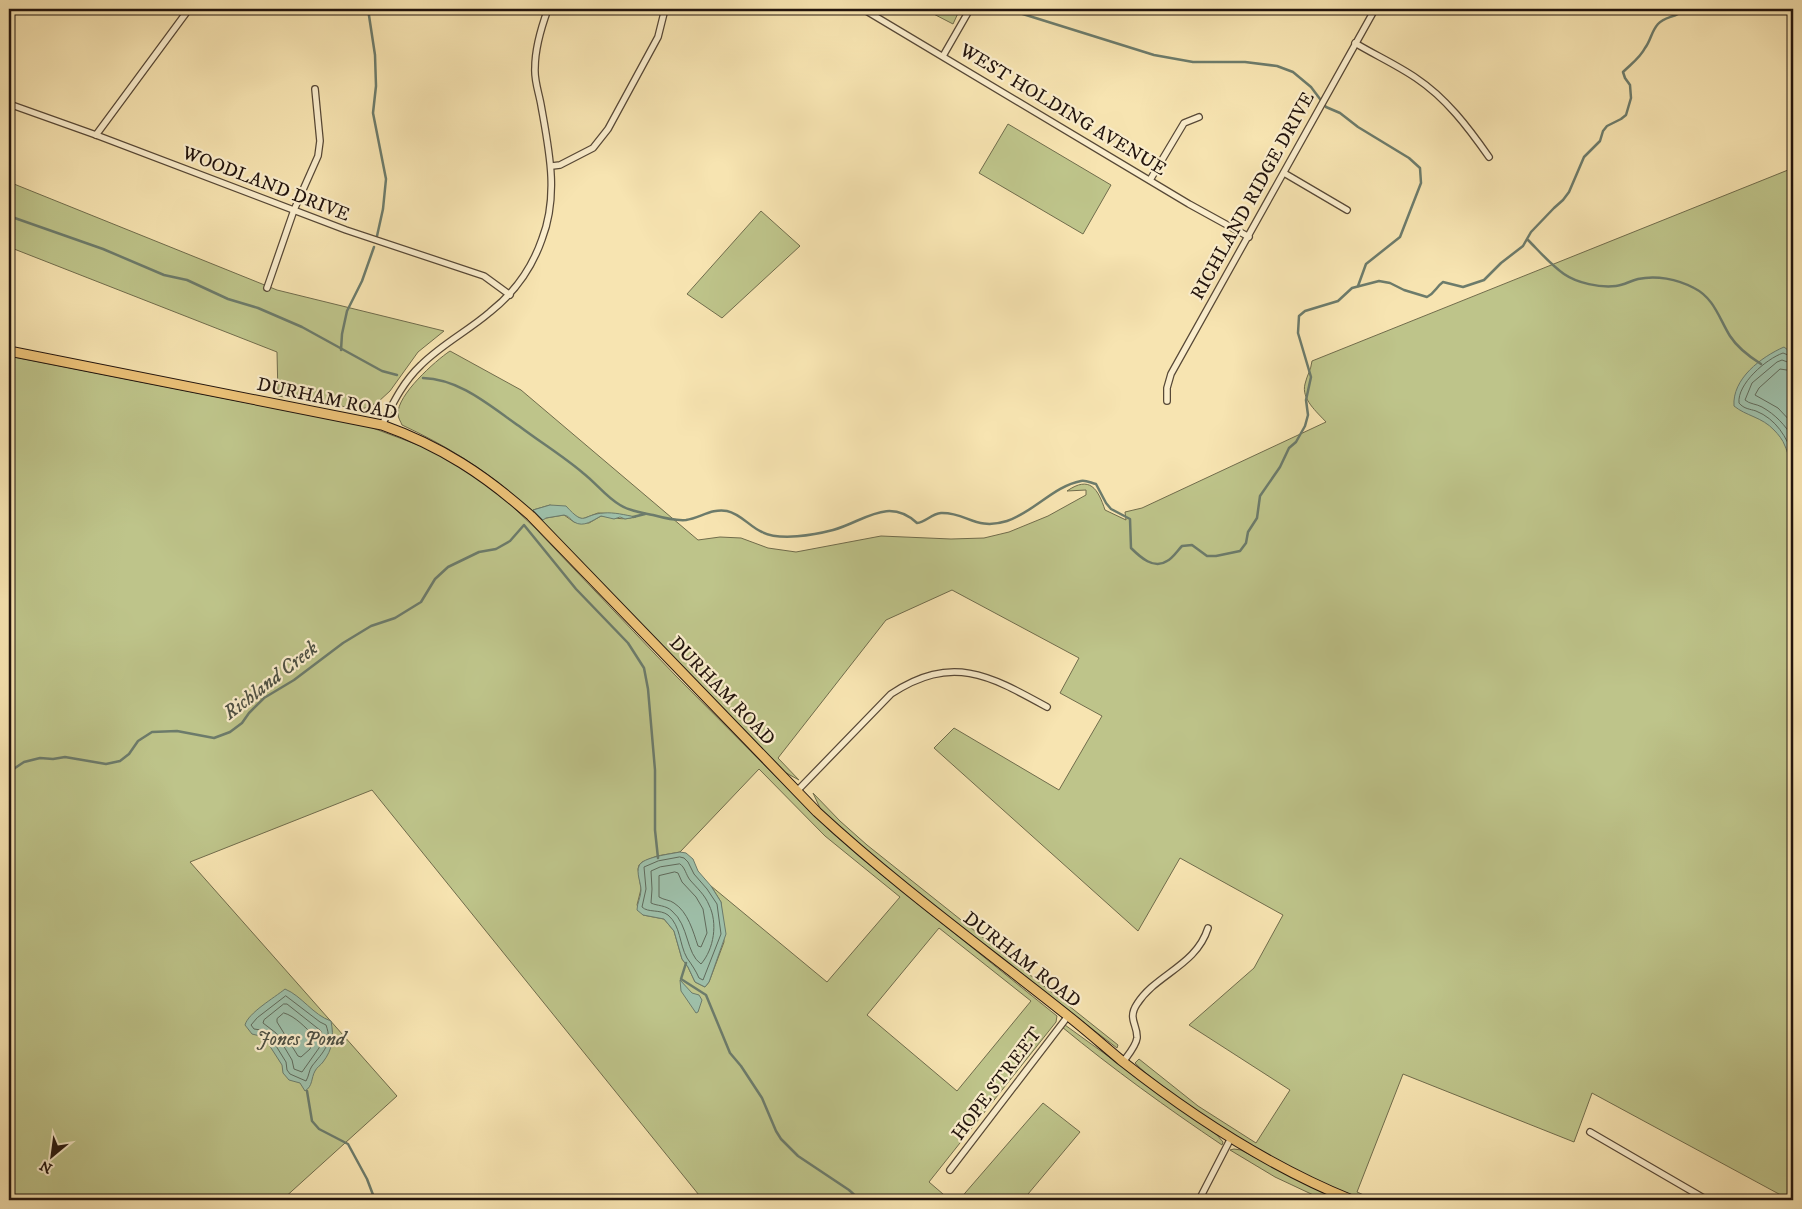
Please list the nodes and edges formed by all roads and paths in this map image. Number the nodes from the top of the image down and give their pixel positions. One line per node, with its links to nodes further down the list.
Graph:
1 (189, 9): 12 (street)
2 (548, 9): 14 (street)
3 (665, 9): 14 (street)
4 (863, 9): 8 (street, WEST HOLDING AVENUE)
5 (970, 9): 8 (street)
6 (1375, 9): 7 (street, RICHLAND RIDGE DRIVE)
7 (1356, 43): 13 (street); 15 (street, RICHLAND RIDGE DRIVE)
8 (943, 56): 16 (street, WEST HOLDING AVENUE)
9 (315, 89): 17 (street)
10 (9, 104): 12 (street, WOODLAND DRIVE)
11 (1199, 116): 16 (street)
12 (96, 135): 17 (street, WOODLAND DRIVE)
13 (1488, 156)
14 (552, 166): 21 (street)
15 (1284, 173): 18 (street); 19 (street, RICHLAND RIDGE DRIVE)
16 (1150, 180): 19 (street, WEST HOLDING AVENUE)
17 (294, 210): 20 (street); 21 (street, WOODLAND DRIVE)
18 (1347, 210)
19 (1248, 237): 23 (street, RICHLAND RIDGE DRIVE)
20 (267, 288)
21 (510, 295): 24 (street)
22 (9, 351): 24 (main road, DURHAM ROAD)
23 (1167, 401)
24 (382, 425): 26 (main road, DURHAM ROAD)
25 (1046, 707): 26 (street)
26 (797, 791): 28 (main road, DURHAM ROAD)
27 (1208, 928): 29 (street)
28 (1068, 1016): 29 (main road, DURHAM ROAD); 32 (street, HOPE STREET)
29 (1123, 1062): 31 (main road, DURHAM ROAD)
30 (1590, 1132): 35 (street)
31 (1231, 1138): 33 (street); 34 (main road, DURHAM ROAD)
32 (950, 1170)
33 (1199, 1200)
34 (1352, 1200)
35 (1707, 1200)

